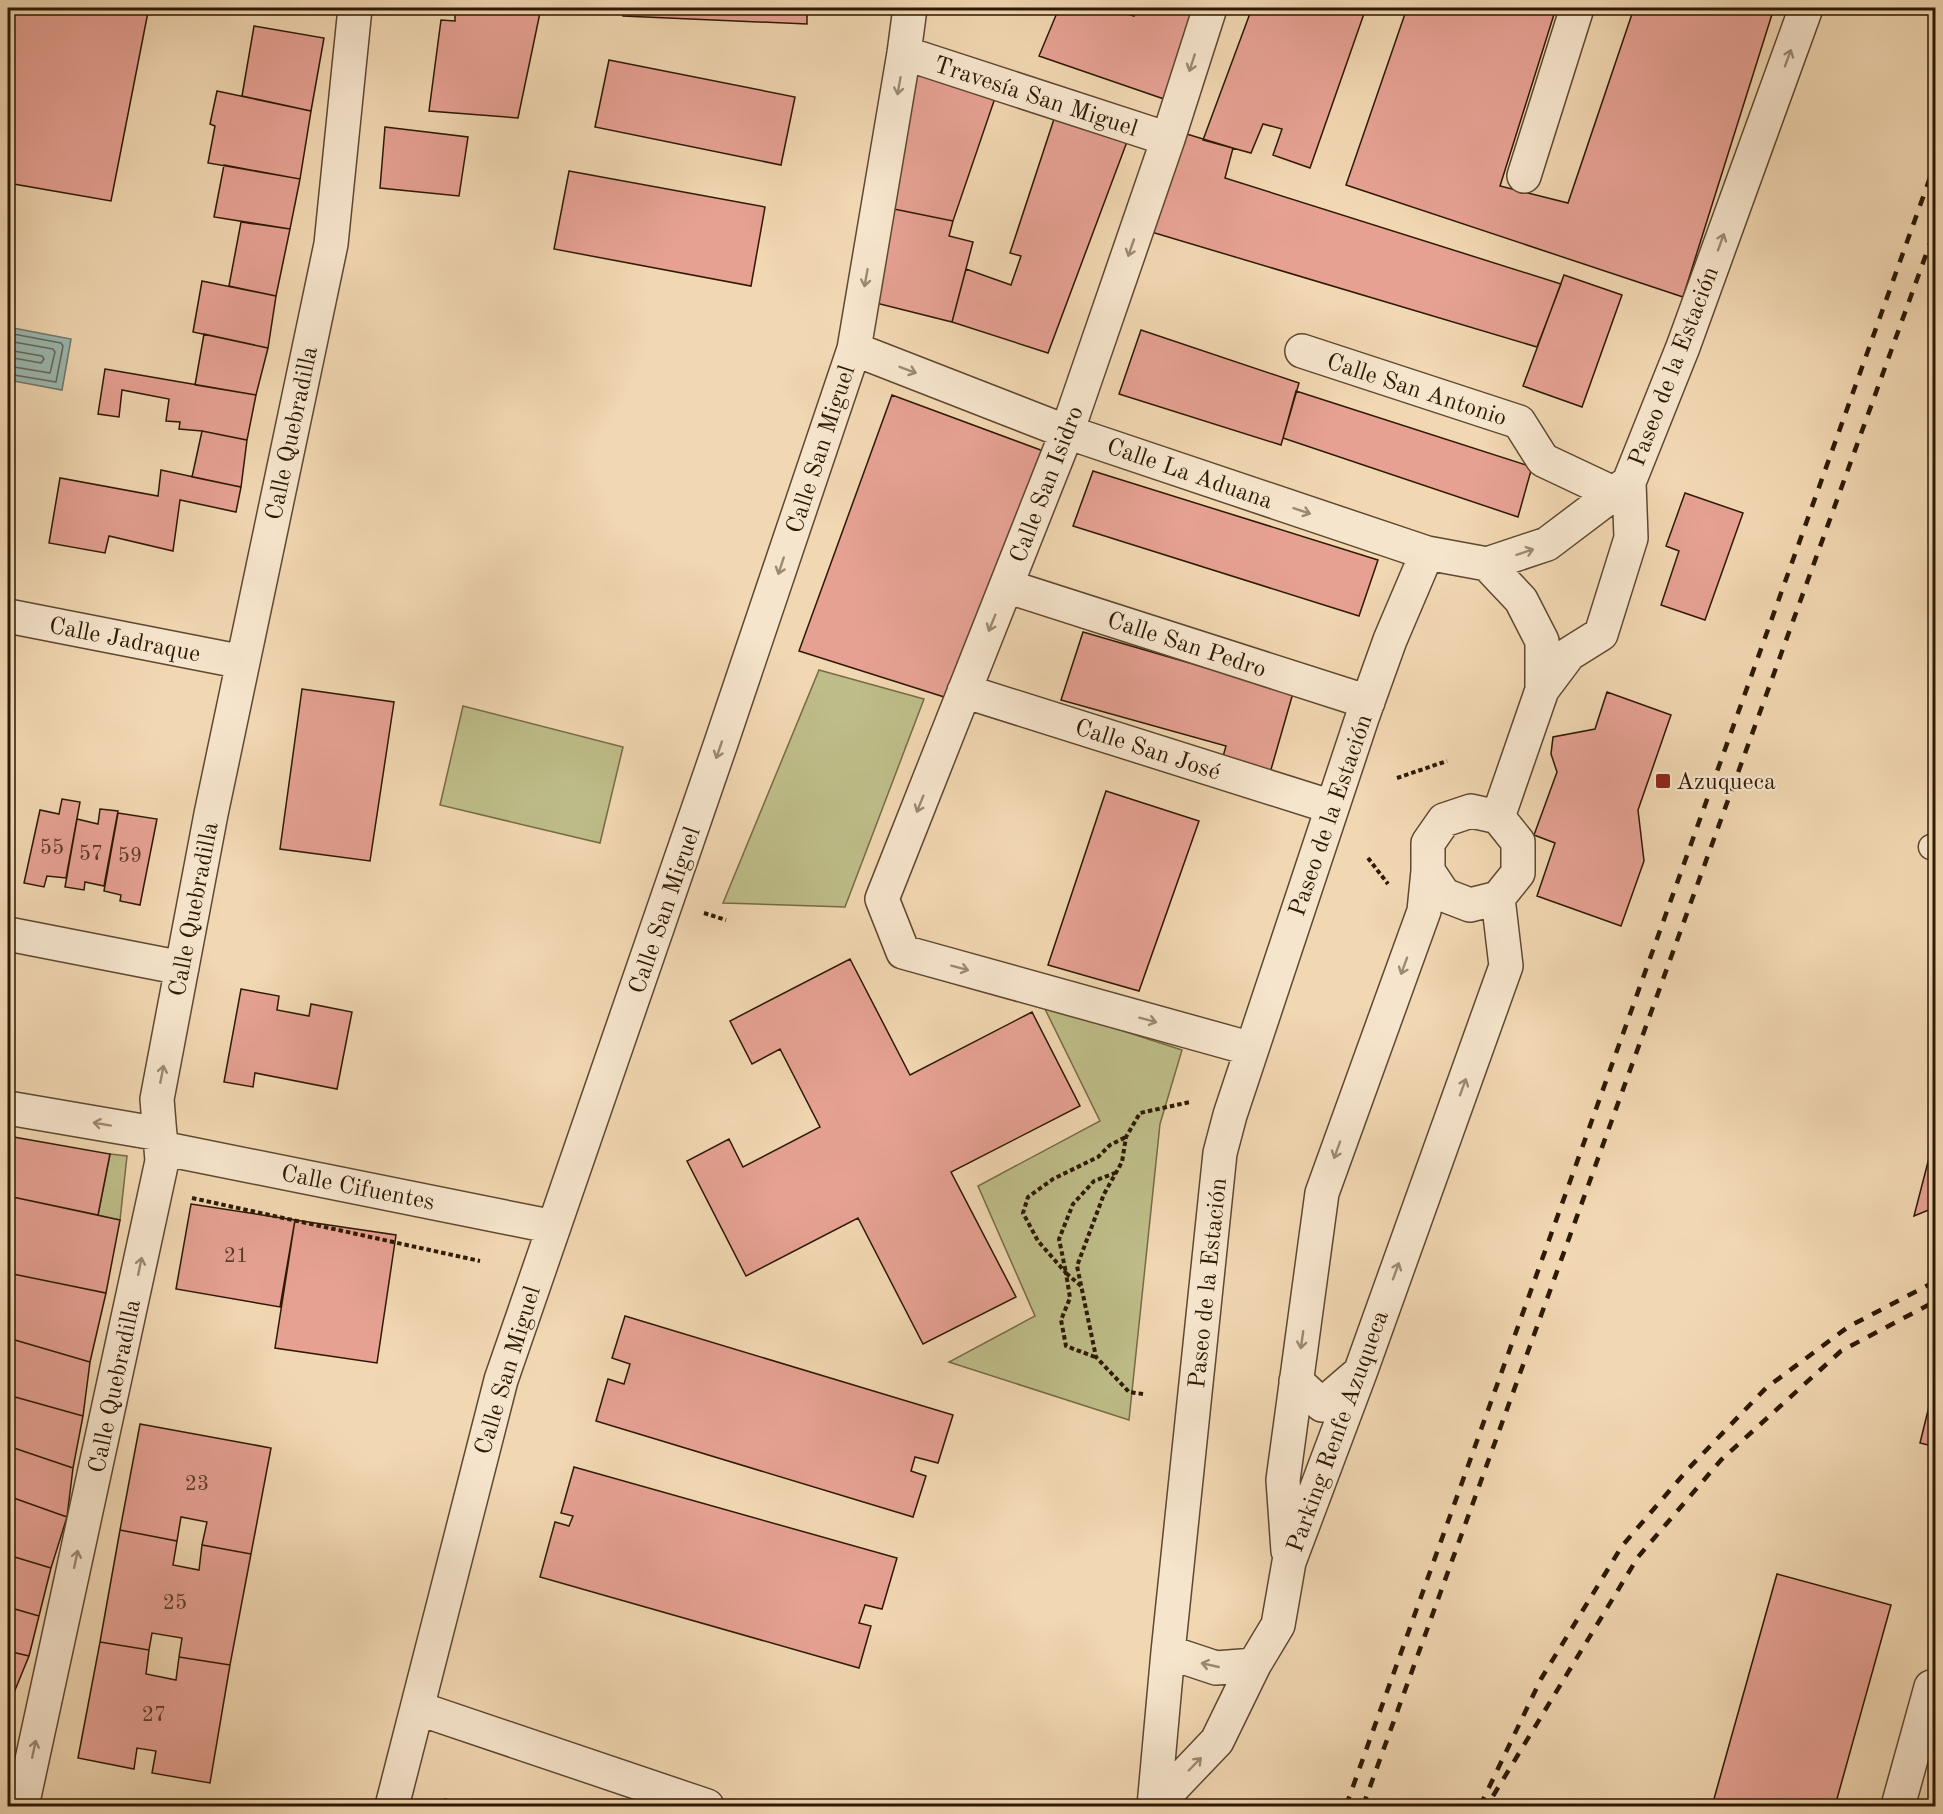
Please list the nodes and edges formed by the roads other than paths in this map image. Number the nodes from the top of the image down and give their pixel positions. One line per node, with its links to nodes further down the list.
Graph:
1 (355, 8): 17 (street, Calle Quebradilla)
2 (910, 8): 6 (street, Calle San Miguel)
3 (1210, 8): 7 (street, Calle San Isidro, one-way to 7)
4 (1577, 8): 8 (street)
5 (1806, 8): 12 (street, Paseo de la Estación, one-way to 5)
6 (904, 53): 7 (street, Travesía San Miguel); 9 (street, Calle San Miguel, one-way to 9)
7 (1168, 139): 11 (street, Calle San Isidro, one-way to 11)
8 (1524, 176)
9 (854, 349): 11 (street, Calle La Aduana, one-way to 11); 30 (street, Calle San Miguel, one-way to 30)
10 (1302, 351): 12 (street, Calle San Antonio)
11 (1067, 432): 13 (street, Calle La Aduana, one-way to 13); 15 (street, Calle San Isidro)
12 (1621, 488): 14 (street, Paseo de la Estación, one-way to 12); 18 (street)
13 (1427, 553): 14 (street, Paseo de la Estación); 20 (street, Paseo de la Estación)
14 (1487, 564): 18 (street)
15 (1006, 586): 19 (street, Calle San Isidro, one-way to 19); 20 (street, Calle San Pedro)
16 (8, 616): 17 (street, Calle Jadraque)
17 (243, 663): 26 (street, Calle Quebradilla)
18 (1542, 690): 22 (street)
19 (964, 691): 21 (street, Calle San José); 27 (street, Calle San Isidro, one-way to 27)
20 (1368, 702): 21 (street, Paseo de la Estación)
21 (1332, 807): 27 (street, Paseo de la Estación)
22 (1498, 817): 23 (street); 24 (street)
23 (1428, 871): 24 (street); 32 (street, Parking Renfe Azuqueca, one-way to 32)
24 (1498, 898): 31 (street, Parking Renfe Azuqueca, one-way to 24)
25 (8, 934): 26 (street)
26 (182, 968): 29 (street, Calle Quebradilla, one-way to 26)
27 (1252, 1049): 34 (street, Paseo de la Estación)
28 (8, 1108): 29 (street, Calle Cifuentes, one-way to 28)
29 (161, 1141): 30 (street, Calle Cifuentes); 38 (street, Calle Quebradilla, one-way to 29)
30 (554, 1227): 37 (street, Calle San Miguel)
31 (1360, 1373): 32 (street); 33 (street, Parking Renfe Azuqueca)
32 (1296, 1381): 33 (street, Parking Renfe Azuqueca)
33 (1289, 1562): 35 (street)
34 (1168, 1652): 35 (street, one-way to 34); 41 (street, Paseo de la Estación)
35 (1254, 1665): 41 (street, one-way to 35)
36 (1935, 1688): 42 (street)
37 (417, 1708): 39 (street, Calle San Miguel); 40 (street)
38 (22, 1806)
39 (392, 1806)
40 (707, 1806)
41 (1155, 1806)
42 (1898, 1806)

